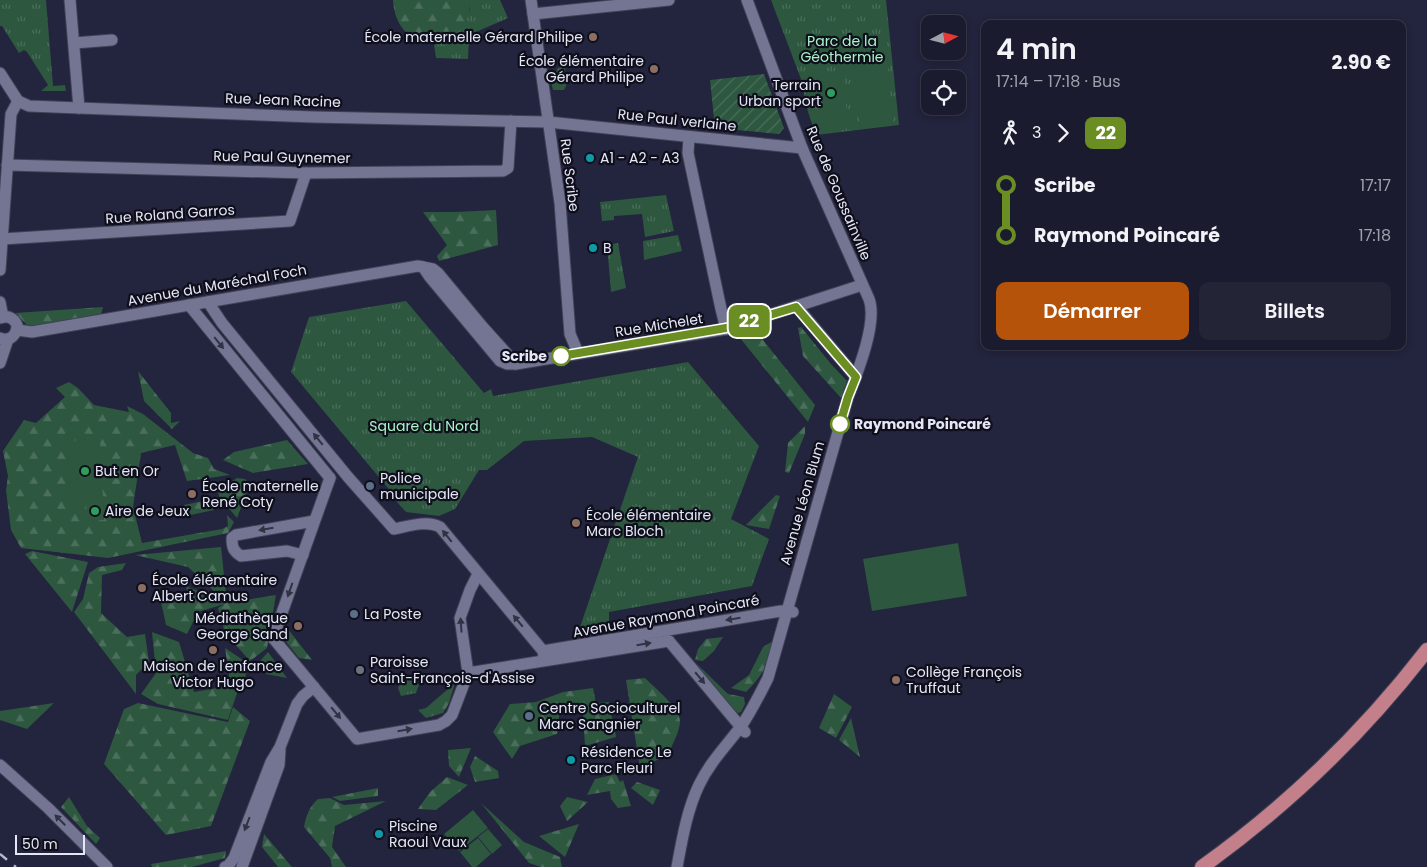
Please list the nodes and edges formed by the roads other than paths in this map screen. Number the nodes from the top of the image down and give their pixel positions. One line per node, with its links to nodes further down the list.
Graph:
1 (70, 0): 7 (street)
2 (531, 0): 5 (street, Rue Scribe)
3 (669, 0): 5 (street)
4 (747, 0): 14 (street, Rue de Goussainville)
5 (533, 14): 12 (street, Rue Scribe)
6 (112, 40): 7 (street)
7 (74, 43): 10 (street)
8 (0, 73): 9 (street)
9 (18, 101): 10 (street, Rue Jean Racine); 15 (street)
10 (79, 108): 11 (street, Rue Jean Racine)
11 (511, 121): 12 (street, Rue Jean Racine); 16 (street, Rue Paul Guynemer)
12 (548, 122): 13 (street, Rue Paul verlaine); 31 (street, Rue Scribe)
13 (689, 137): 14 (street, Rue Paul verlaine); 28 (street)
14 (802, 148): 21 (street, Rue de Goussainville)
15 (7, 165): 16 (street, Rue Paul Guynemer); 17 (street)
16 (306, 173): 18 (street, Rue Roland Garros)
17 (2, 213): 18 (street)
18 (2, 239): 20 (street)
19 (423, 267): 23 (street, Avenue du Maréchal Foch); 31 (street, Rue Michelet)
20 (0, 270)
21 (862, 285): 25 (street, Rue Michelet); 26 (street, Rue de Goussainville)
22 (0, 302): 27 (street)
23 (208, 302): 24 (street, Avenue du Maréchal Foch); 34 (street, one-way to 23)
24 (189, 305): 29 (street, Avenue du Maréchal Foch); 35 (street, one-way to 35)
25 (796, 307): 28 (street, Rue Michelet); 33 (street)
26 (872, 313): 33 (street, Avenue Léon Blum)
27 (2, 317): 29 (street)
28 (726, 328): 31 (street, Rue Michelet)
29 (17, 330): 30 (street)
30 (4, 338): 32 (street)
31 (578, 353)
32 (0, 363)
33 (856, 377): 39 (street, Avenue Léon Blum)
34 (348, 477): 35 (street); 38 (street, one-way to 34)
35 (330, 478): 36 (street)
36 (314, 521): 37 (street); 37 (street, one-way to 37)
37 (302, 555): 44 (street, one-way to 44)
38 (478, 574): 42 (street, one-way to 38); 43 (street, one-way to 38)
39 (790, 611): 40 (street, Avenue Raymond Poincaré, one-way to 40); 45 (street, Avenue Léon Blum)
40 (669, 636): 42 (street, Avenue Raymond Poincaré); 45 (street, one-way to 45)
41 (1427, 650): 53 (main road)
42 (544, 655): 43 (street, Avenue Raymond Poincaré)
43 (468, 673): 44 (street, one-way to 43)
44 (314, 687): 46 (street)
45 (743, 729): 51 (street, Avenue Léon Blum); 52 (street, Avenue Léon Blum)
46 (280, 747): 49 (street, one-way to 49); 50 (street)
47 (0, 765): 48 (street, one-way to 47)
48 (107, 867)
49 (228, 867)
50 (242, 867)
51 (677, 867)
52 (682, 867)
53 (1202, 867)

